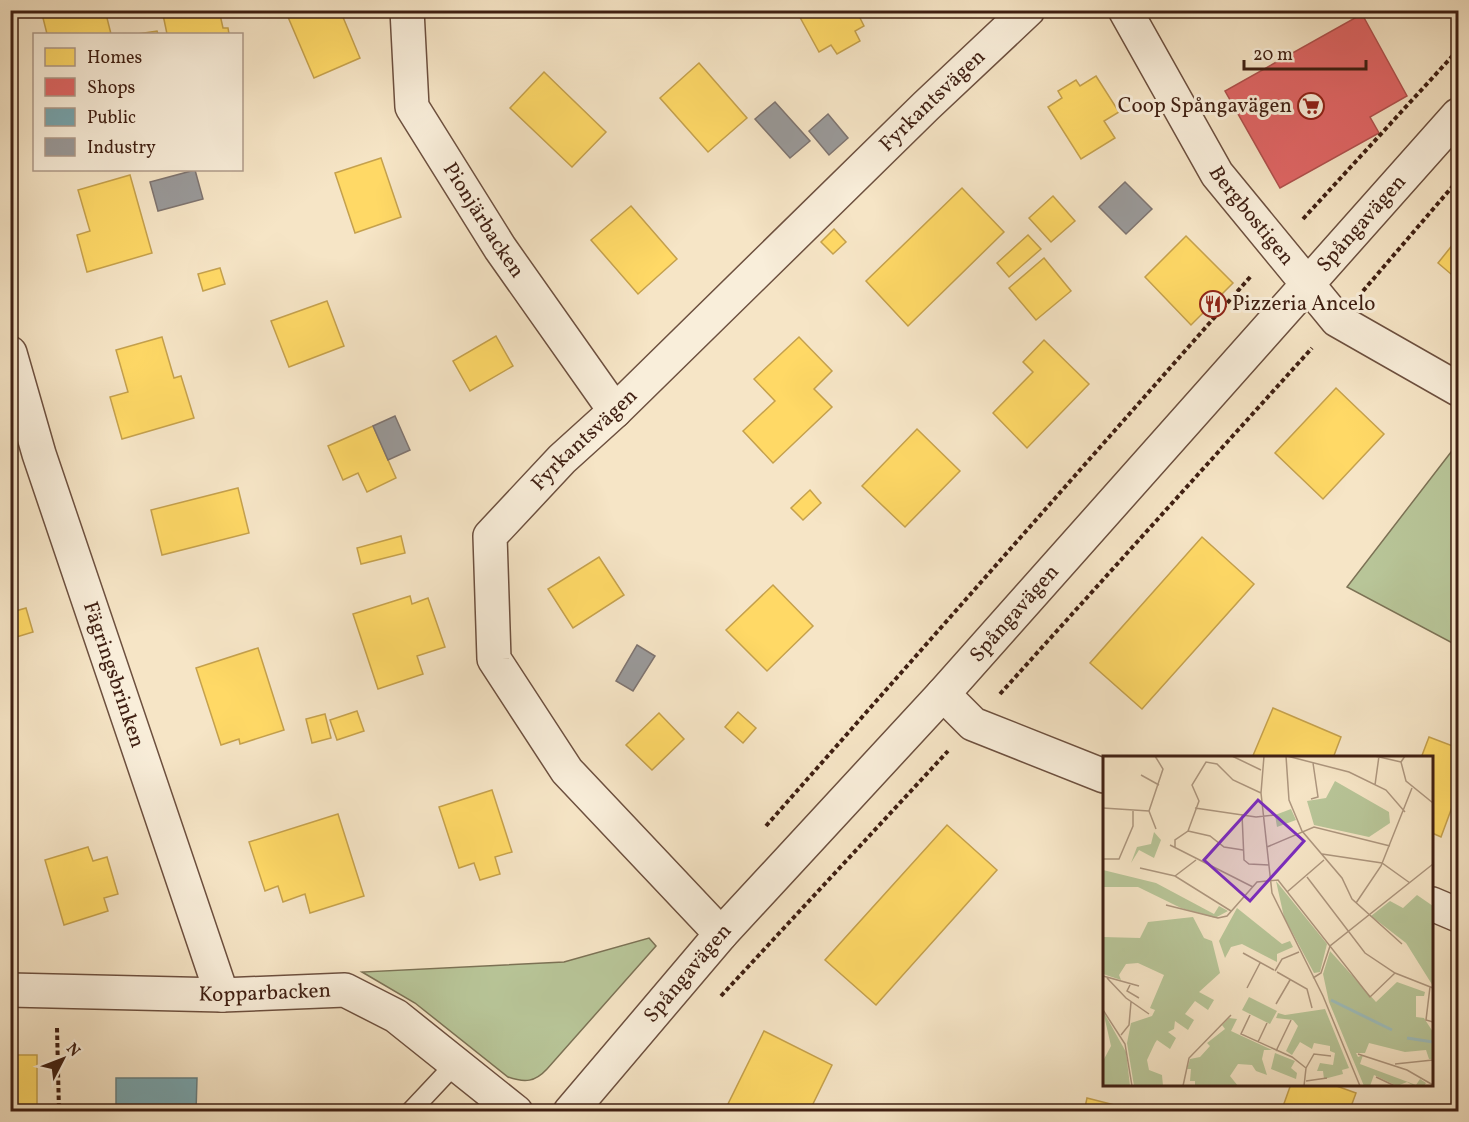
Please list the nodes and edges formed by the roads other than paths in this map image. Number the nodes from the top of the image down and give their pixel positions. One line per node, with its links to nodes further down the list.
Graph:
1 (407, 10): 8 (street, Pionjärbacken)
2 (1028, 10): 8 (street, Fyrkantsvägen)
3 (1125, 10): 5 (street, Bergbostigen)
4 (1458, 115): 5 (street, Spångavägen)
5 (1308, 285): 7 (street, Bergbostigen); 9 (street, Spångavägen)
6 (10, 353): 15 (street, Fägringsbrinken)
7 (1458, 389)
8 (615, 411): 13 (street, Fyrkantsvägen)
9 (944, 694): 10 (street); 13 (street, Spångavägen)
10 (1103, 776)
11 (1433, 905): 12 (street)
12 (1458, 915)
13 (721, 934): 19 (street, Spångavägen)
14 (10, 990): 15 (street, Kopparbacken)
15 (222, 995): 16 (street, Kopparbacken)
16 (456, 1063): 17 (lane); 18 (street, Kopparbacken)
17 (410, 1112)
18 (516, 1112)
19 (570, 1112)

